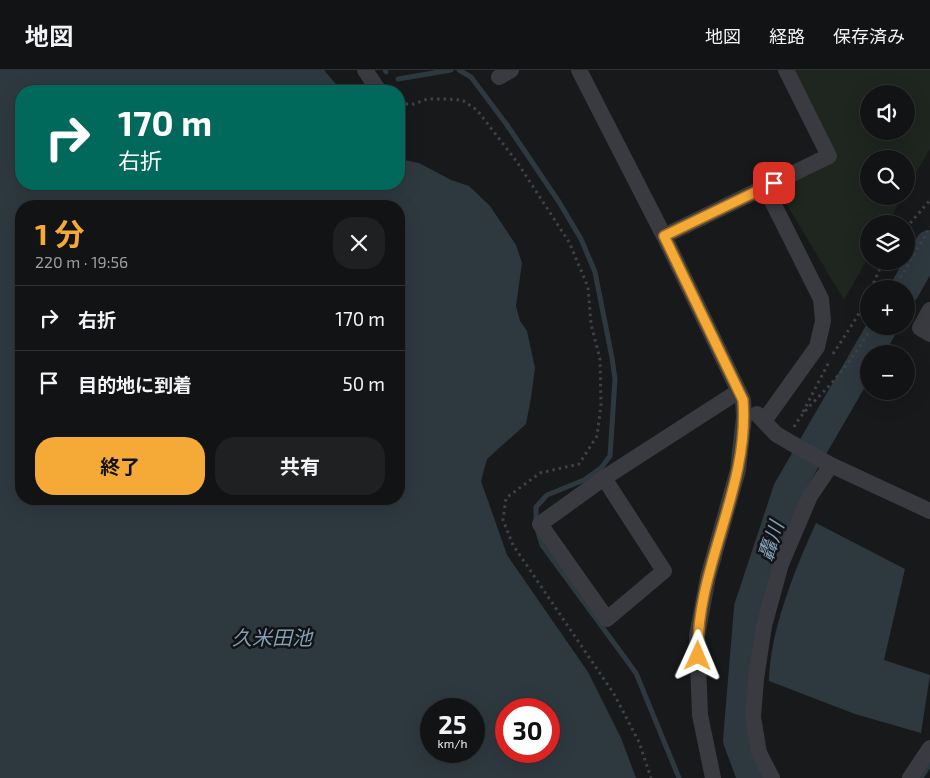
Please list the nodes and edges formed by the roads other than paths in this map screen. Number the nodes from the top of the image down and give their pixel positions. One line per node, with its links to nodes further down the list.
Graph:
1 (365, 70): 4 (street)
2 (579, 70): 6 (street)
3 (786, 70): 5 (street)
4 (375, 85)
5 (765, 187): 6 (street); 10 (street)
6 (664, 236): 9 (street)
7 (930, 310): 8 (street)
8 (930, 334)
9 (741, 396): 10 (street); 12 (street); 15 (street)
10 (764, 421): 11 (street)
11 (831, 466): 13 (street); 16 (street)
12 (604, 478): 12 (street)
13 (930, 512)
14 (930, 748): 17 (street)
15 (713, 778)
16 (772, 778)
17 (910, 778)

